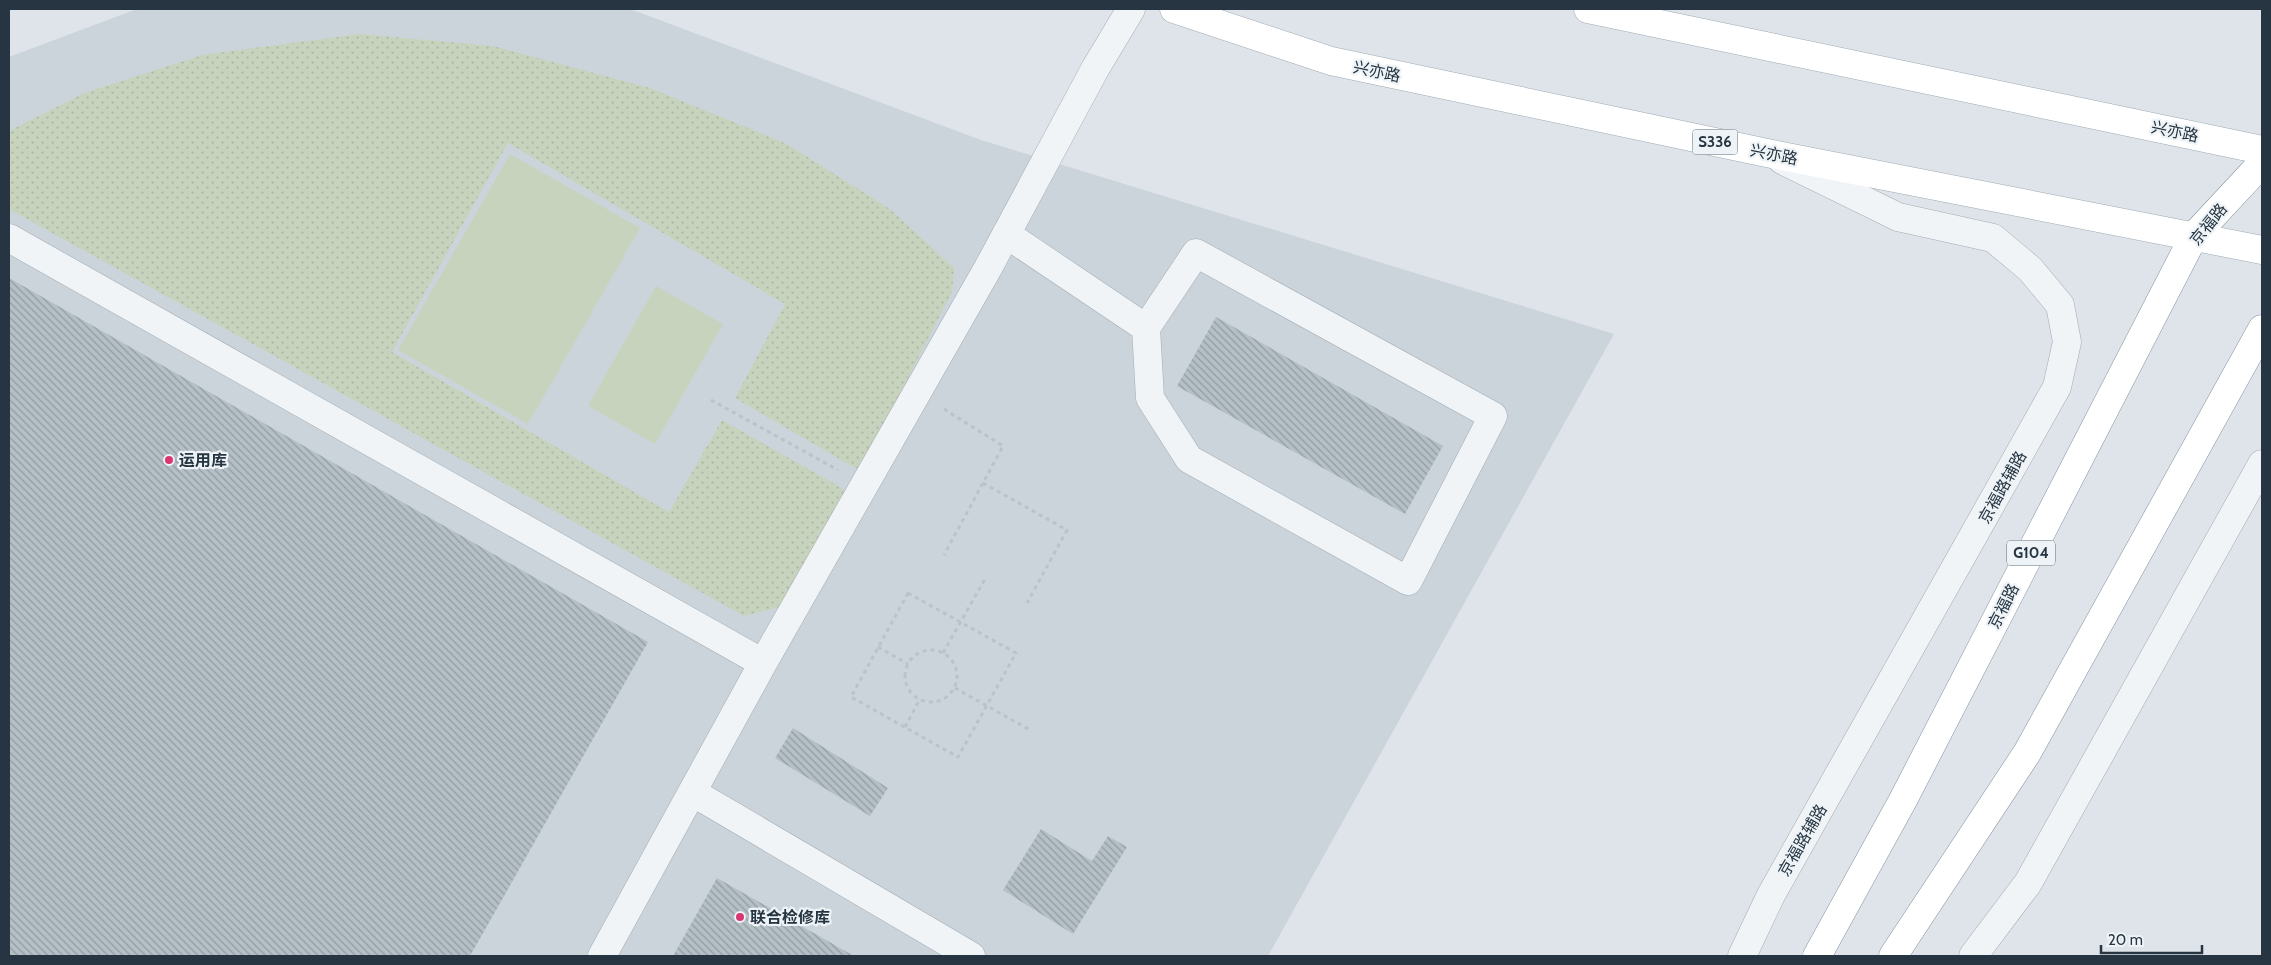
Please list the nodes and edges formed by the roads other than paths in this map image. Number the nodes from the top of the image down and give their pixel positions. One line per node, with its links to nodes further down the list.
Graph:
1 (1131, 9): 7 (street)
2 (1174, 9): 5 (main road, 兴亦路 / S336)
3 (1588, 9): 4 (main road, 兴亦路)
4 (2262, 150)
5 (1767, 153): 8 (main road, 兴亦路 / S336); 18 (street, 京福路辅路)
6 (2262, 163): 8 (main road, 京福路 / G104)
7 (1006, 234): 11 (street); 14 (street)
8 (2194, 236): 10 (main road, 兴亦路 / S336); 19 (main road, 京福路 / G104)
9 (9, 238): 14 (street)
10 (2262, 250)
11 (1146, 328): 11 (street)
12 (2262, 329): 20 (main road)
13 (2262, 464): 21 (street)
14 (763, 663): 15 (street)
15 (692, 792): 16 (street); 17 (street)
16 (602, 956)
17 (971, 956)
18 (1742, 956)
19 (1817, 956)
20 (1893, 956)
21 (1973, 956)

